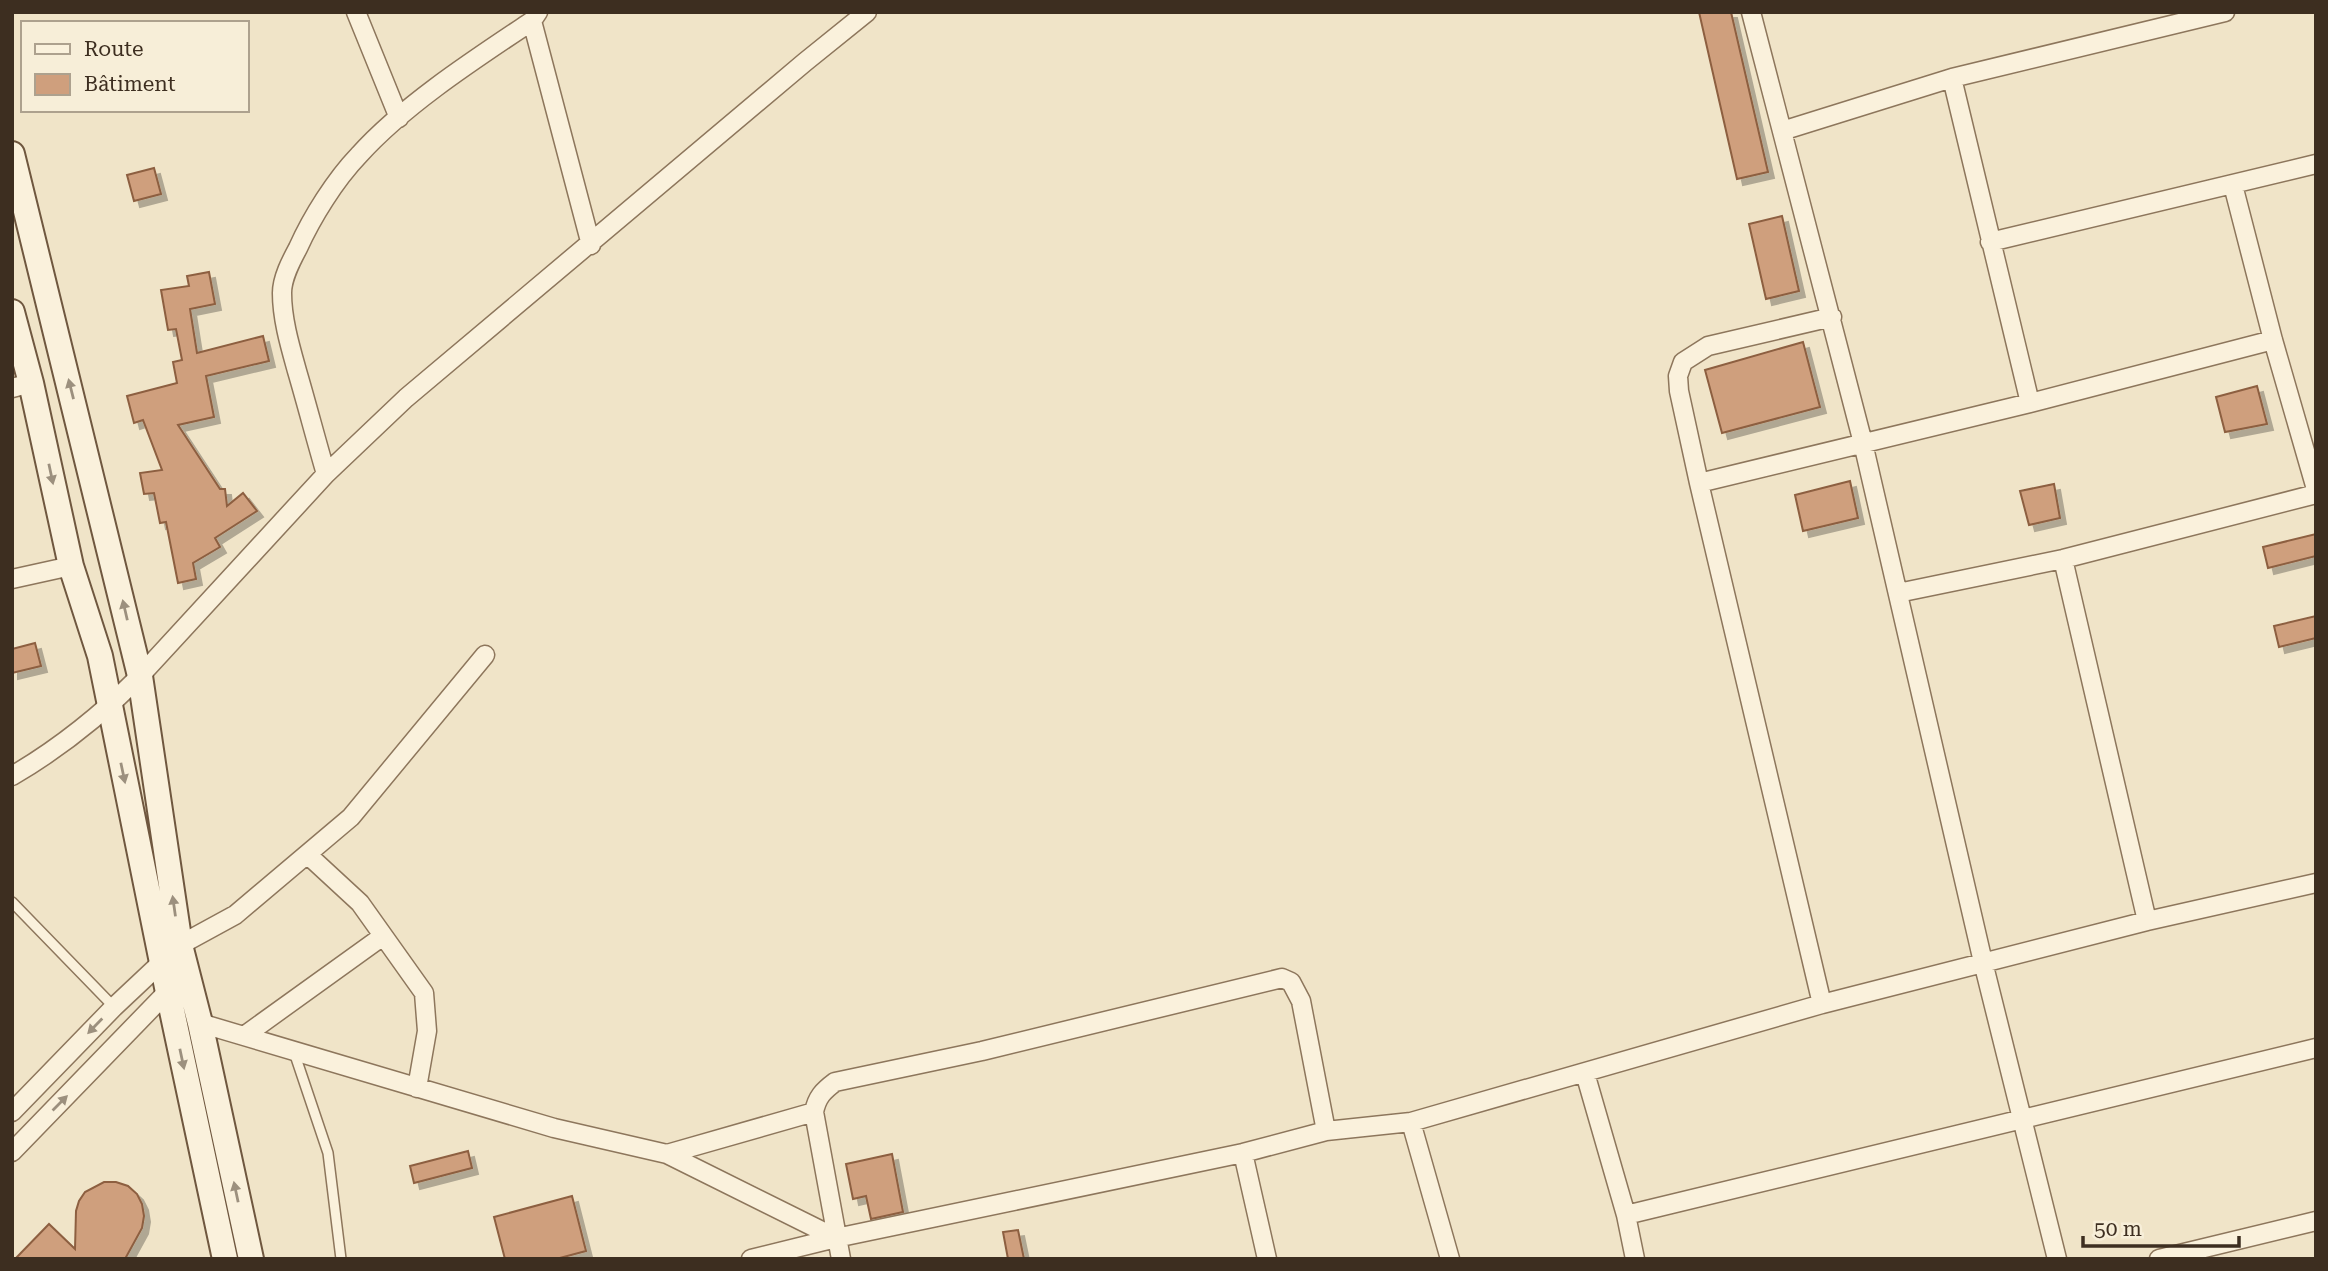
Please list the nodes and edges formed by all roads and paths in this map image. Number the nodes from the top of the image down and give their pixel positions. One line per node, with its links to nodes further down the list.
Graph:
1 (356, 12): 8 (street)
2 (867, 12): 14 (street)
3 (1751, 12): 9 (street)
4 (2225, 12): 5 (street)
5 (2189, 16): 7 (street)
6 (535, 17): 8 (street); 14 (street)
7 (1952, 78): 9 (street); 13 (street)
8 (399, 118): 21 (street)
9 (1782, 131): 16 (street)
10 (12, 154): 29 (main road, one-way to 10)
11 (2316, 164): 12 (street)
12 (2233, 185): 13 (street); 17 (street)
13 (1990, 242): 19 (street)
14 (591, 245): 21 (street)
15 (12, 312): 18 (main road)
16 (1832, 317): 20 (street); 22 (street)
17 (2273, 340): 19 (street); 23 (street)
18 (22, 386): 25 (main road, one-way to 25)
19 (2030, 404): 20 (street)
20 (1863, 443): 22 (street); 27 (street)
21 (326, 474): 29 (street)
22 (1699, 483): 41 (street)
23 (2316, 492): 24 (street)
24 (2063, 559): 27 (street); 35 (street)
25 (71, 566): 26 (street); 30 (main road)
26 (12, 579)
27 (1898, 593): 38 (street)
28 (485, 654): 32 (street)
29 (140, 676): 30 (street); 37 (main road, one-way to 29)
30 (109, 706): 31 (street); 37 (main road, one-way to 37)
31 (12, 776)
32 (307, 855): 36 (street); 37 (street)
33 (2316, 883): 35 (street)
34 (12, 901): 42 (lane)
35 (2147, 921): 38 (street)
36 (383, 936): 44 (street); 48 (street)
37 (171, 953): 39 (main road); 40 (main road); 42 (street)
38 (1983, 962): 41 (street); 51 (street)
39 (187, 974): 40 (street); 43 (main road)
40 (168, 992): 54 (street, one-way to 40); 60 (main road, one-way to 60)
41 (1822, 1004): 47 (street)
42 (114, 1007): 49 (street, one-way to 49)
43 (200, 1023): 44 (street); 61 (main road, one-way to 43)
44 (244, 1037): 46 (street)
45 (2316, 1048): 51 (street)
46 (294, 1052): 48 (street); 62 (lane)
47 (1585, 1073): 52 (street); 57 (street)
48 (417, 1088): 56 (street)
49 (12, 1112)
50 (814, 1112): 53 (street); 56 (street); 59 (street)
51 (2021, 1119): 57 (street); 68 (street)
52 (1411, 1122): 53 (street); 66 (street)
53 (1326, 1131): 55 (street)
54 (12, 1152)
55 (1243, 1153): 59 (street); 65 (street)
56 (667, 1154): 59 (street)
57 (1626, 1215): 67 (street)
58 (2316, 1221): 69 (street)
59 (836, 1238): 63 (street); 64 (street)
60 (225, 1259)
61 (251, 1259)
62 (341, 1259)
63 (751, 1259)
64 (841, 1259)
65 (1267, 1259)
66 (1450, 1259)
67 (1636, 1259)
68 (2057, 1259)
69 (2159, 1259)

